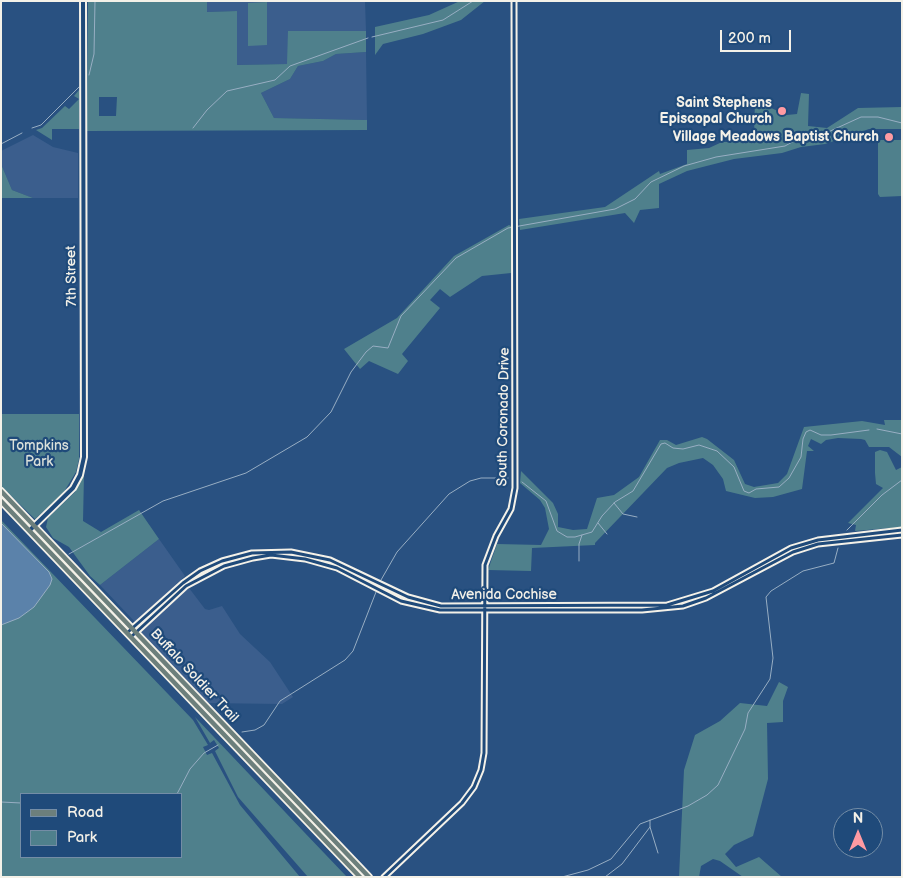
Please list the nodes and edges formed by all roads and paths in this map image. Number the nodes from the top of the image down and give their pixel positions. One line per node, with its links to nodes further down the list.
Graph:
1 (83, 1): 5 (main road, 7th Street)
2 (514, 1): 9 (street, South Coronado Drive)
3 (1, 491): 5 (main road, Buffalo Soldier Trail)
4 (1, 501): 6 (main road, Buffalo Soldier Trail)
5 (35, 526): 6 (main road, 7th Street); 10 (main road, Buffalo Soldier Trail)
6 (30, 530): 11 (main road, Buffalo Soldier Trail)
7 (902, 530): 9 (street, Avenida Cochise)
8 (902, 535): 9 (street, Avenida Cochise)
9 (485, 608): 10 (street, Avenida Cochise); 12 (street, Avenida Cochise); 16 (street, South Coronado Drive)
10 (132, 628): 11 (street, Avenida Cochise); 12 (main road, Buffalo Soldier Trail)
11 (128, 632): 13 (main road, Buffalo Soldier Trail)
12 (136, 632): 13 (street, Avenida Cochise); 15 (main road, Buffalo Soldier Trail)
13 (132, 636): 14 (main road, Buffalo Soldier Trail)
14 (360, 877)
15 (369, 877)
16 (384, 877)

